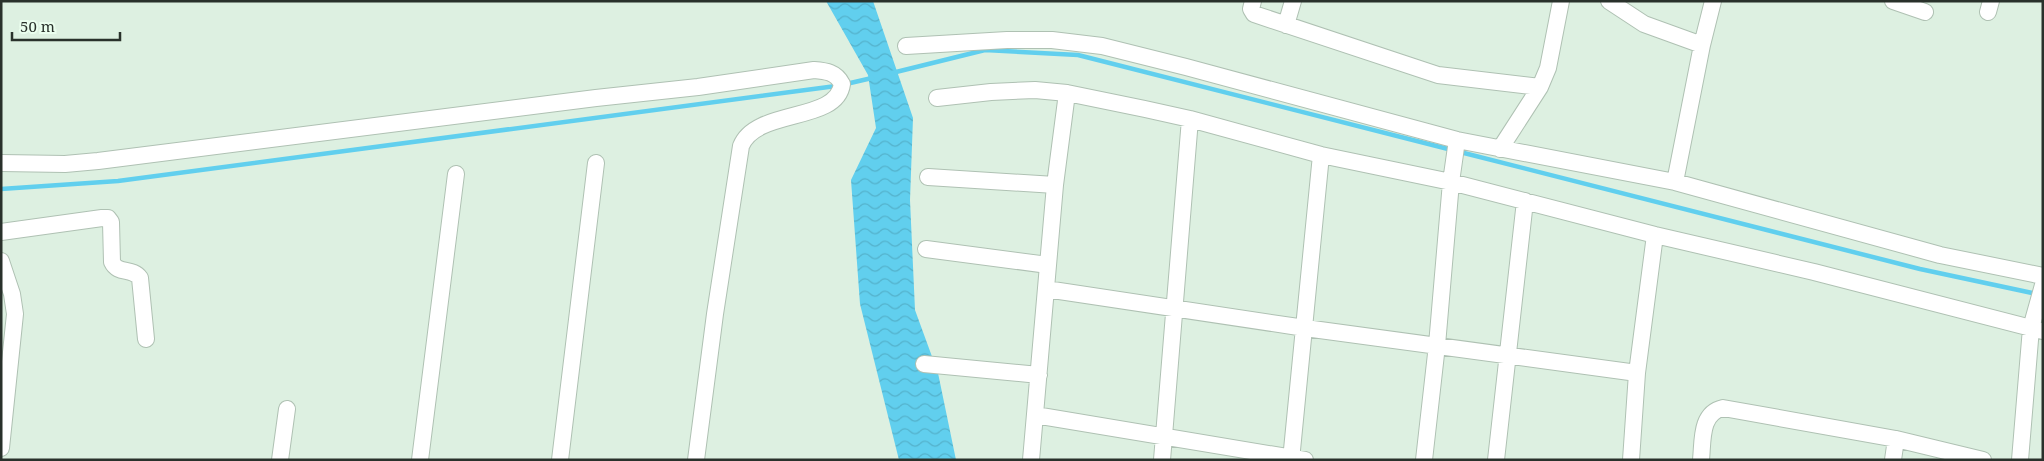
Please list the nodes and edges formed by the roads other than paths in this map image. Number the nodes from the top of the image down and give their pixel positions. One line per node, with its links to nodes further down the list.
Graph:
1 (1253, 1): 8 (street)
2 (1294, 1): 8 (street)
3 (1561, 1): 11 (street)
4 (1609, 1): 9 (street)
5 (1713, 1): 9 (street)
6 (1893, 1): 7 (street)
7 (1925, 12)
8 (1286, 25): 11 (street)
9 (1702, 45): 23 (street)
10 (906, 46): 15 (street)
11 (1540, 87): 16 (street)
12 (1067, 93): 13 (street); 14 (street); 24 (street)
13 (937, 98)
14 (1190, 119): 17 (street); 34 (street)
15 (1456, 143): 16 (street); 21 (street)
16 (1500, 149): 23 (street)
17 (1321, 155): 21 (street); 35 (street)
18 (1, 163): 52 (street)
19 (596, 163): 51 (street)
20 (456, 174): 50 (street)
21 (1452, 174): 25 (street); 38 (street)
22 (928, 177): 24 (street)
23 (1675, 182): 31 (street)
24 (1055, 185): 30 (street)
25 (1525, 201): 27 (street); 39 (street)
26 (1, 232): 37 (street)
27 (1655, 235): 36 (street); 41 (street)
28 (926, 249): 30 (street)
29 (1, 261): 47 (street)
30 (1048, 265): 33 (street)
31 (2043, 276)
32 (2042, 286): 36 (street)
33 (1046, 289): 34 (street); 42 (street)
34 (1174, 308): 35 (street); 45 (street)
35 (1305, 328): 38 (street); 48 (street)
36 (2037, 330): 61 (street)
37 (146, 339)
38 (1437, 345): 39 (street); 55 (street)
39 (1507, 355): 41 (street); 56 (street)
40 (924, 364): 42 (street)
41 (1638, 373): 57 (street)
42 (1039, 375): 44 (street)
43 (287, 409): 49 (street)
44 (1035, 415): 45 (street); 53 (street)
45 (1164, 437): 48 (street); 54 (street)
46 (1896, 439): 58 (street); 59 (street); 60 (street)
47 (1, 448)
48 (1296, 459)
49 (280, 460)
50 (420, 460)
51 (560, 460)
52 (696, 460)
53 (1030, 460)
54 (1162, 460)
55 (1424, 460)
56 (1496, 460)
57 (1631, 460)
58 (1701, 460)
59 (1893, 460)
60 (1983, 460)
61 (2020, 460)

